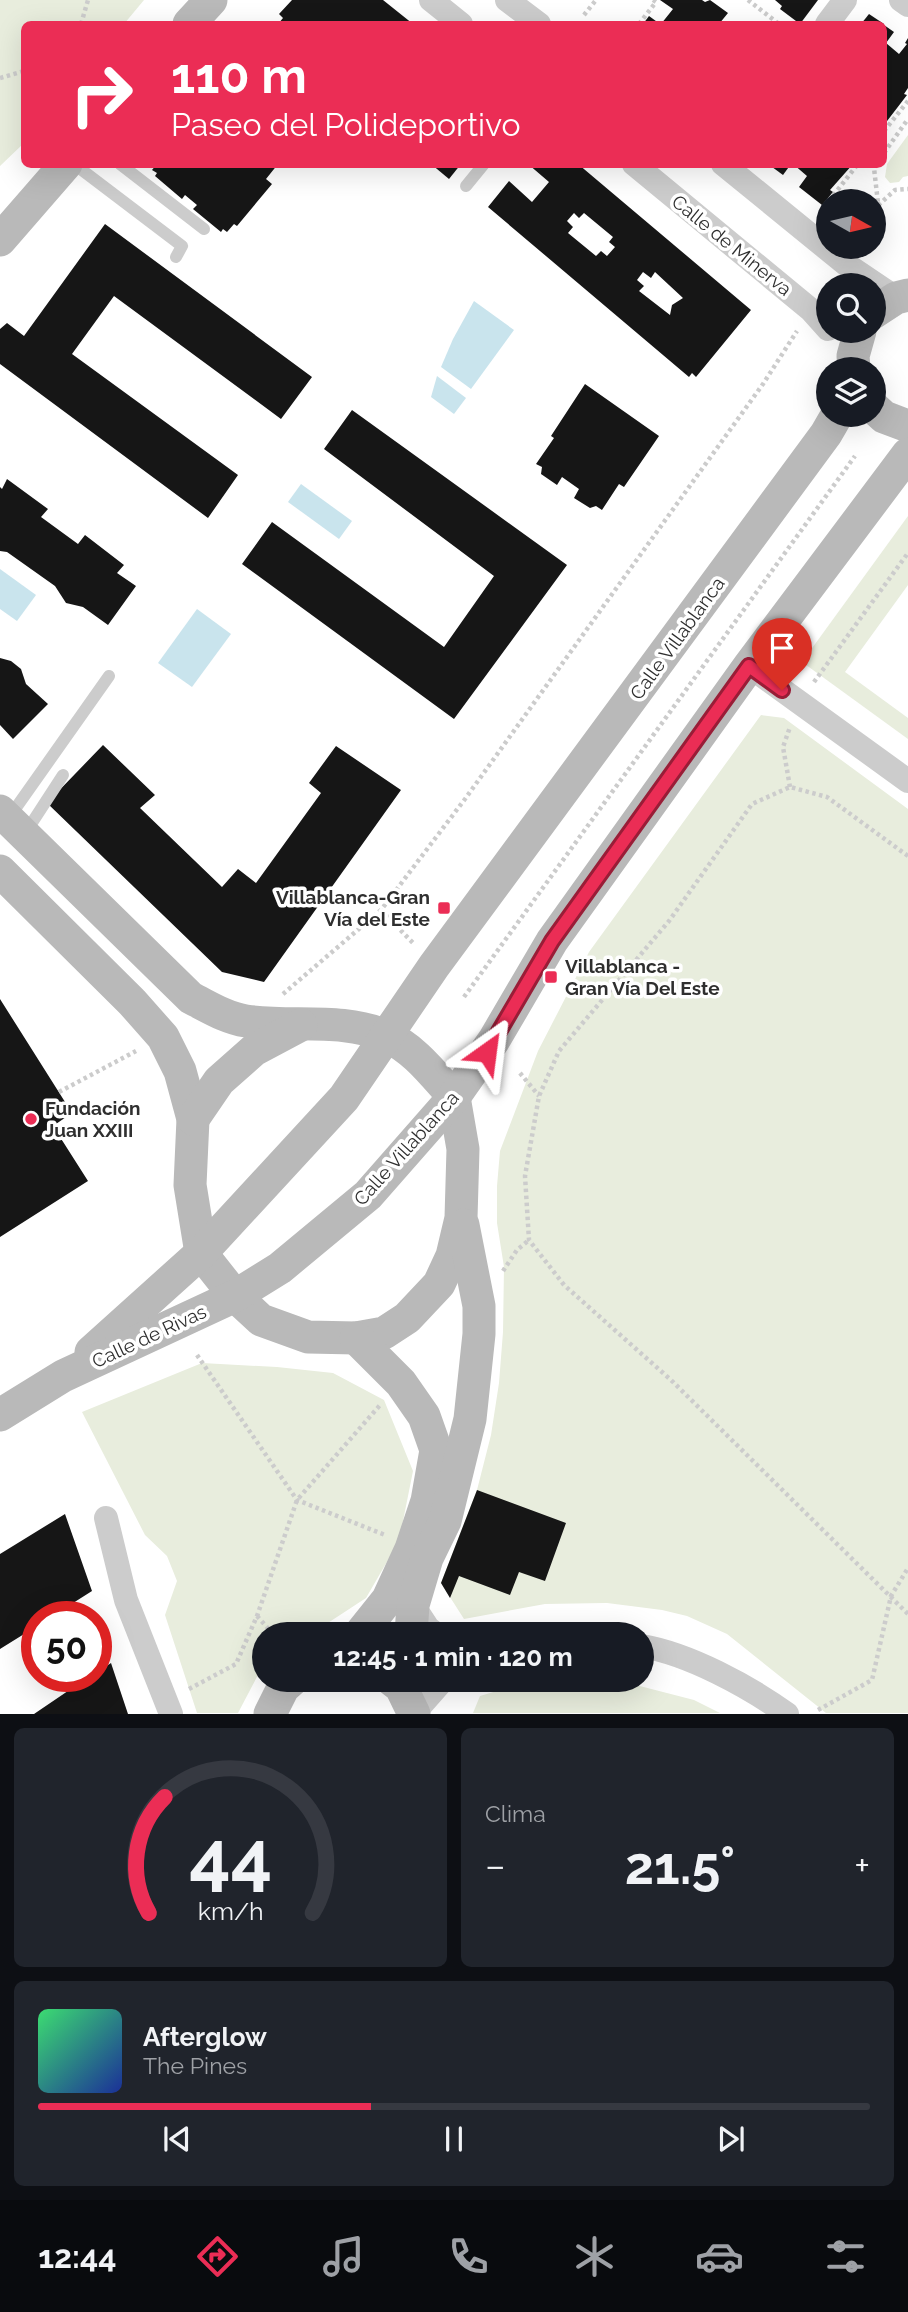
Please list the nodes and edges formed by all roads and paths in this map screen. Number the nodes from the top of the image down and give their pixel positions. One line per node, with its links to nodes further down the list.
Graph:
1 (88, 0): 12 (path)
2 (211, 0): 13 (main road)
3 (431, 0): 14 (street)
4 (507, 0): 15 (street)
5 (596, 0): 11 (path)
6 (653, 0): 16 (path)
7 (748, 0): 17 (path)
8 (845, 0): 18 (street)
9 (901, 0): 10 (street)
10 (908, 5)
11 (584, 15)
12 (82, 21)
13 (192, 21)
14 (457, 21)
15 (535, 21)
16 (641, 21)
17 (775, 21)
18 (829, 21)
19 (21, 72): 20 (path)
20 (0, 78)
21 (908, 101): 23 (path)
22 (908, 119): 24 (path)
23 (887, 127)
24 (887, 149)
25 (63, 168): 39 (main road)
26 (79, 168): 40 (lane)
27 (125, 168): 38 (lane)
28 (481, 168): 33 (lane)
29 (639, 168): 42 (street, Calle de Minerva)
30 (728, 168): 41 (street)
31 (855, 168): 34 (path)
32 (874, 168): 35 (path)
33 (466, 186)
34 (838, 189)
35 (876, 189)
36 (908, 190): 37 (path)
37 (886, 197)
38 (204, 229)
39 (0, 240)
40 (176, 257)
41 (892, 302)
42 (816, 316)
43 (800, 327): 60 (path)
44 (886, 418): 45 (main road)
45 (908, 426)
46 (830, 427): 65 (main road, Calle Villablanca)
47 (908, 454): 50 (main road, Calle Villablanca)
48 (855, 456): 62 (path)
49 (908, 553): 52 (path)
50 (749, 666): 55 (street); 70 (main road, Calle Villablanca)
51 (109, 676): 57 (lane)
52 (814, 682)
53 (794, 717): 56 (path)
54 (63, 775): 57 (lane)
55 (908, 780)
56 (790, 787): 58 (path); 69 (path)
57 (11, 822): 64 (main road)
58 (908, 856)
59 (0, 871): 71 (main road)
60 (382, 910): 61 (path); 63 (path)
61 (414, 944)
62 (464, 997)
63 (278, 998)
64 (301, 1025): 65 (main road); 71 (main road)
65 (385, 1035): 70 (main road); 74 (main road, Calle Villablanca)
66 (139, 1049): 68 (path)
67 (520, 1073): 69 (path)
68 (59, 1092)
69 (539, 1096): 73 (path)
70 (454, 1097): 72 (main road); 76 (main road, Calle Villablanca)
71 (193, 1119): 74 (main road)
72 (461, 1218): 77 (main road); 89 (main road)
73 (529, 1240): 75 (path); 86 (path)
74 (201, 1253): 76 (main road); 79 (main road, Calle de Rivas)
75 (498, 1279)
76 (235, 1296): 77 (main road); 79 (main road, Calle de Rivas)
77 (356, 1338): 84 (main road)
78 (197, 1354): 82 (path)
79 (63, 1376): 81 (main road, Calle de Rivas)
80 (384, 1400): 82 (path)
81 (0, 1415)
82 (297, 1500): 84 (path); 88 (path)
83 (106, 1518): 94 (street)
84 (411, 1549): 91 (main road)
85 (908, 1568): 86 (path)
86 (891, 1596): 87 (path); 95 (path)
87 (908, 1614)
88 (257, 1616): 90 (path); 94 (path)
89 (412, 1620)
90 (262, 1622)
91 (370, 1622)
92 (654, 1648): 97 (street)
93 (281, 1692): 96 (main road)
94 (168, 1706)
95 (818, 1710)
96 (270, 1713)
97 (787, 1713)

